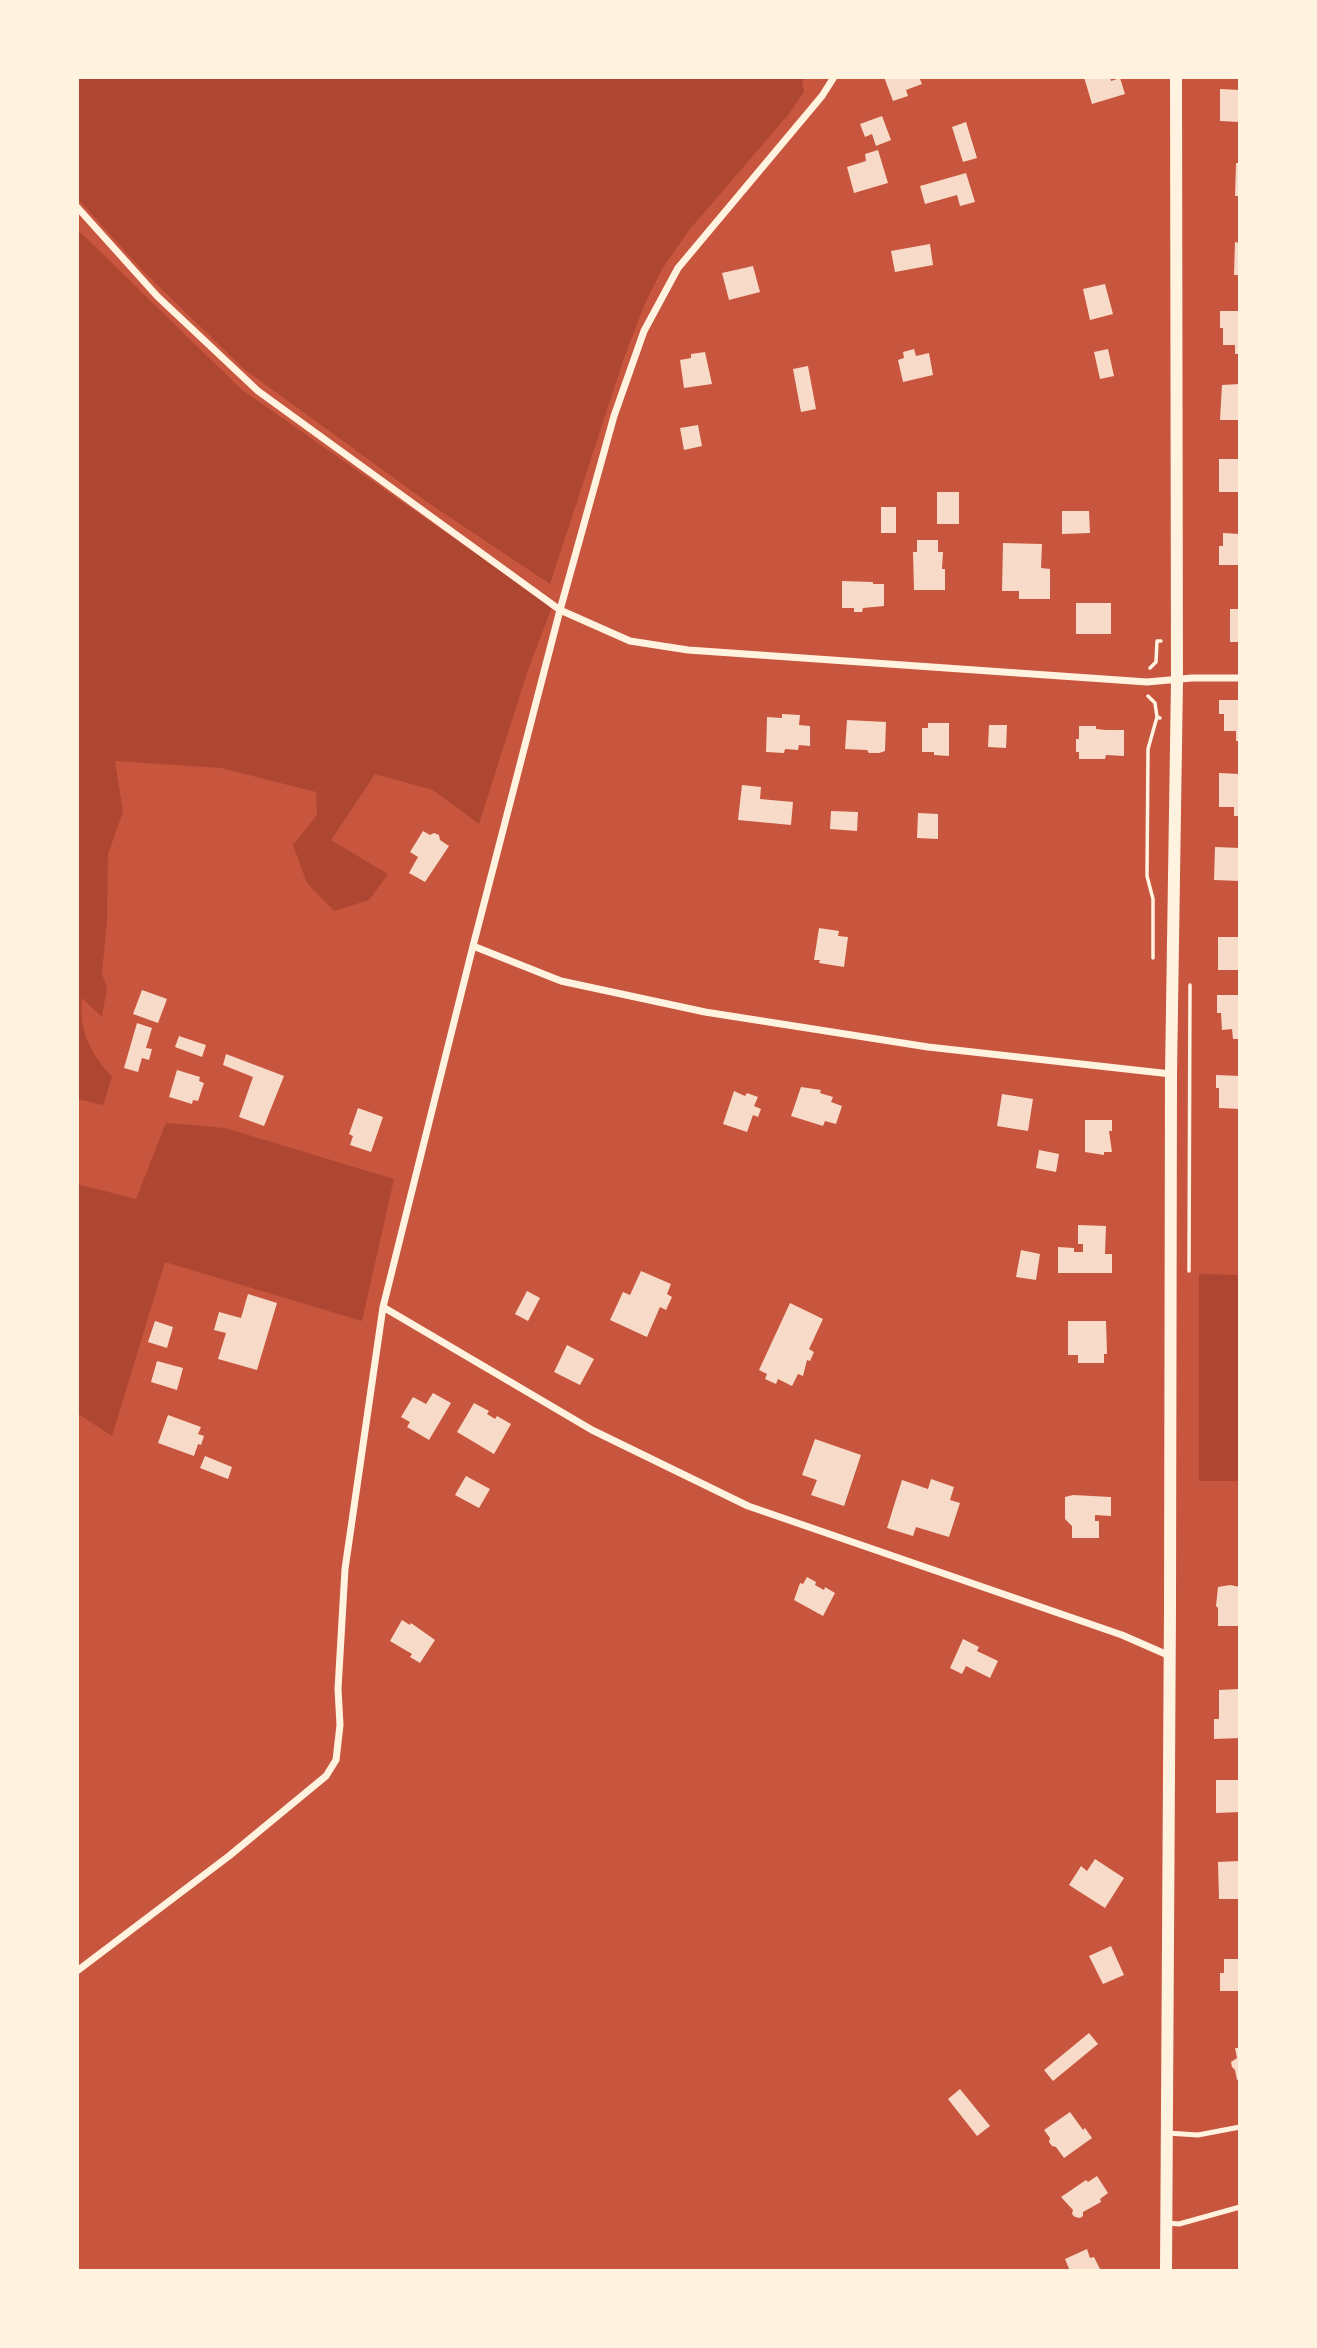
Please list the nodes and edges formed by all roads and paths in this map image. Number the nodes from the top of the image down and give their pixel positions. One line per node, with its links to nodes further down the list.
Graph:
1 (834, 77): 4 (street)
2 (1176, 77): 6 (street)
3 (77, 207): 4 (street)
4 (560, 610): 6 (street); 8 (street)
5 (1240, 678): 6 (street)
6 (1177, 680): 10 (street)
7 (1157, 717): 9 (path)
8 (473, 946): 10 (street); 11 (street)
9 (1153, 958)
10 (1171, 1073): 12 (street)
11 (383, 1307): 12 (street); 13 (street)
12 (1170, 1657): 15 (street)
13 (77, 1971)
14 (1240, 2127): 15 (lane)
15 (1167, 2133): 17 (street)
16 (1240, 2207): 17 (lane)
17 (1167, 2223): 18 (street)
18 (1166, 2271)

